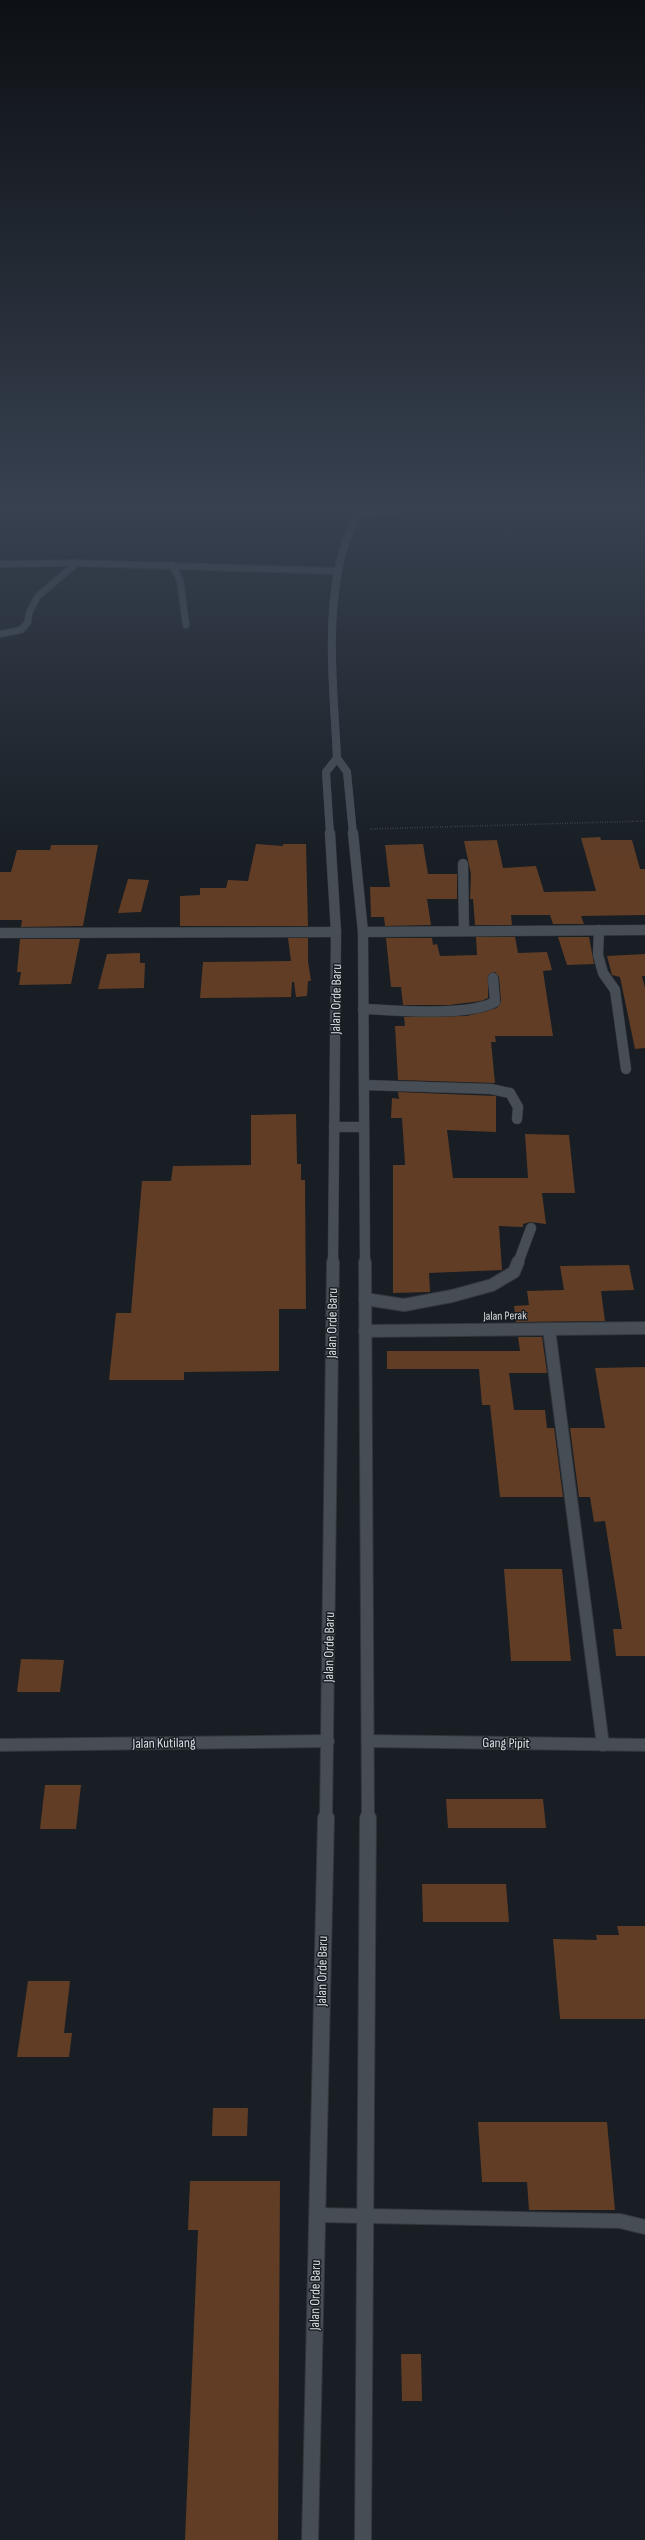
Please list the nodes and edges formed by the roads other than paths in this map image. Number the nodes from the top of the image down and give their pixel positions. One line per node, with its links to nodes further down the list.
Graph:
1 (28, 622): 5 (lane)
2 (186, 622): 4 (lane)
3 (331, 622): 6 (main road, Jalan Orde Baru)
4 (186, 625)
5 (0, 634)
6 (337, 758): 10 (main road, Jalan Orde Baru); 11 (main road, Jalan Orde Baru)
7 (463, 864): 12 (main road)
8 (599, 930): 9 (main road); 12 (main road); 16 (main road)
9 (645, 930)
10 (336, 932): 13 (main road); 19 (main road, Jalan Orde Baru)
11 (363, 932): 12 (main road); 15 (main road, Jalan Orde Baru)
12 (464, 932)
13 (0, 933)
14 (493, 978): 15 (main road)
15 (363, 1009): 17 (main road, Jalan Orde Baru)
16 (626, 1069)
17 (364, 1085): 18 (main road); 20 (main road, Jalan Orde Baru)
18 (517, 1119)
19 (334, 1127): 20 (main road); 26 (main road, Jalan Orde Baru)
20 (364, 1127): 22 (main road, Jalan Orde Baru)
21 (531, 1228): 22 (main road)
22 (365, 1300): 25 (main road, Jalan Orde Baru)
23 (645, 1328): 24 (main road, Jalan Perak)
24 (549, 1329): 25 (main road, Jalan Perak); 29 (main road)
25 (365, 1331): 27 (main road, Jalan Orde Baru)
26 (328, 1741): 28 (main road, Jalan Kutilang); 31 (main road, Jalan Orde Baru)
27 (368, 1741): 29 (main road, Gang Pipit); 32 (main road, Jalan Orde Baru)
28 (0, 1745)
29 (602, 1745): 30 (main road, Gang Pipit)
30 (645, 1745)
31 (317, 2215): 32 (lane); 34 (main road, Jalan Orde Baru)
32 (365, 2216): 33 (lane); 35 (main road, Jalan Orde Baru)
33 (645, 2227)
34 (310, 2540)
35 (363, 2540)

